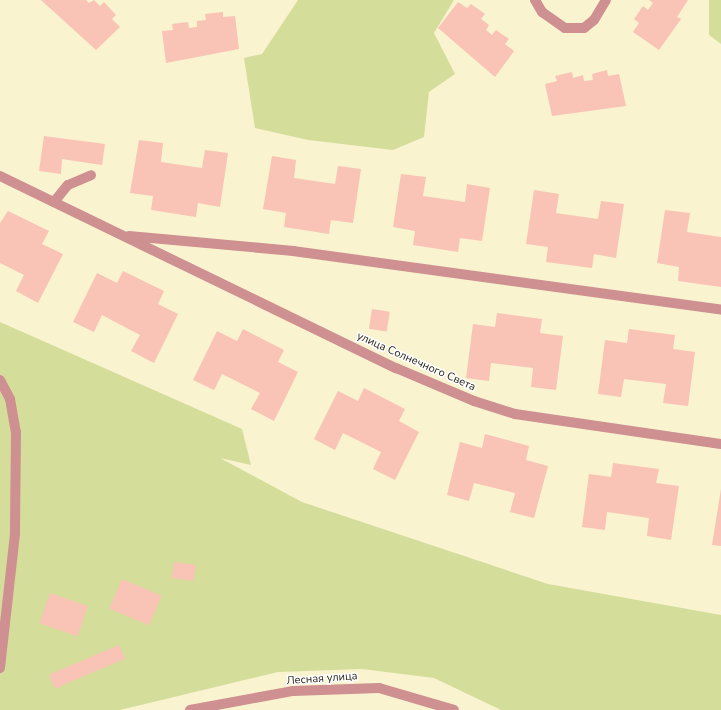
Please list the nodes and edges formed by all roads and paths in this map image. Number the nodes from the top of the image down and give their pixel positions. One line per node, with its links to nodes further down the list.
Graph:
1 (536, 0): 2 (street)
2 (606, 0)
3 (91, 175): 5 (street)
4 (0, 176): 5 (street, улица Солнечного Света)
5 (54, 202): 6 (street, улица Солнечного Света)
6 (124, 235): 7 (street, улица Солнечного Света); 9 (street, улица Солнечного Света)
7 (721, 310)
8 (0, 380): 10 (street)
9 (721, 444)
10 (0, 668)
11 (190, 710): 12 (street, Лесная улица)
12 (454, 710)

